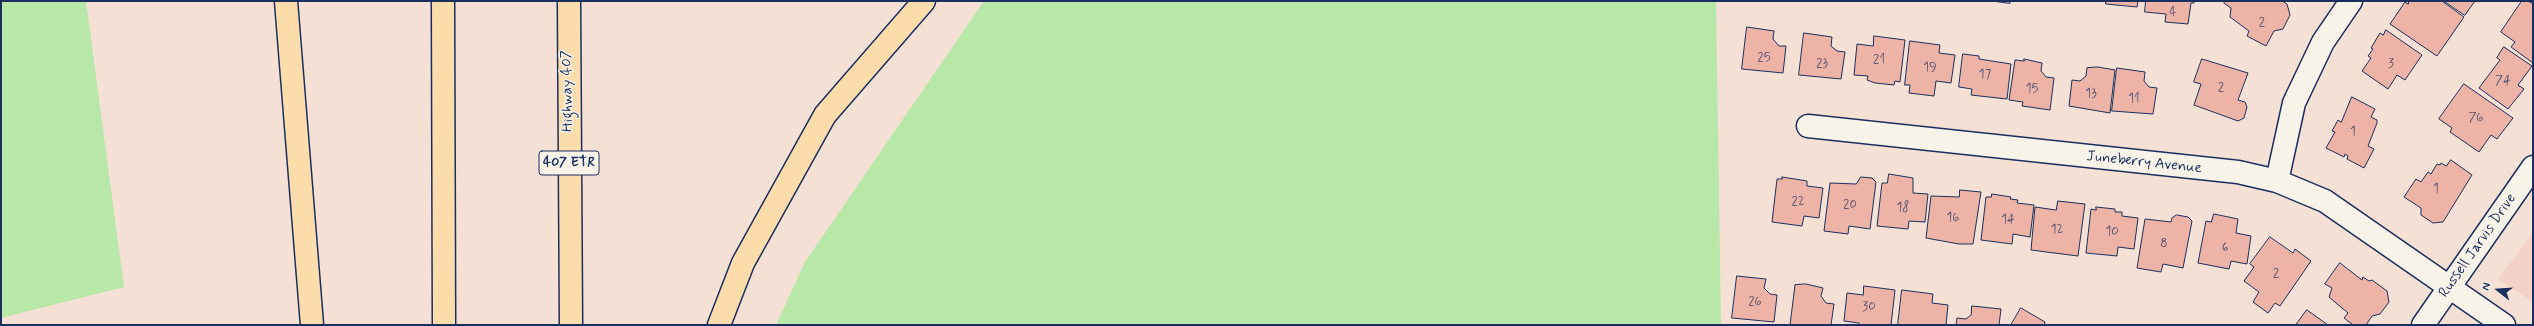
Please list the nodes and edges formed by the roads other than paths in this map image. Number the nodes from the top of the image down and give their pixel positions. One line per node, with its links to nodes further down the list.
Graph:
1 (286, 1): 10 (highway)
2 (443, 1): 11 (highway)
3 (569, 1): 12 (highway, Highway 407 / 407 ETR)
4 (924, 1): 13 (highway)
5 (2345, 3): 8 (street)
6 (1808, 126): 8 (street, Juneberry Avenue)
7 (2533, 167): 9 (street, Russell Jarvis Drive)
8 (2277, 181): 9 (street, Juneberry Avenue)
9 (2450, 288): 14 (street, Russell Jarvis Drive); 15 (street, Juneberry Avenue)
10 (312, 325)
11 (444, 325)
12 (571, 325)
13 (719, 325)
14 (2423, 325)
15 (2504, 325)

